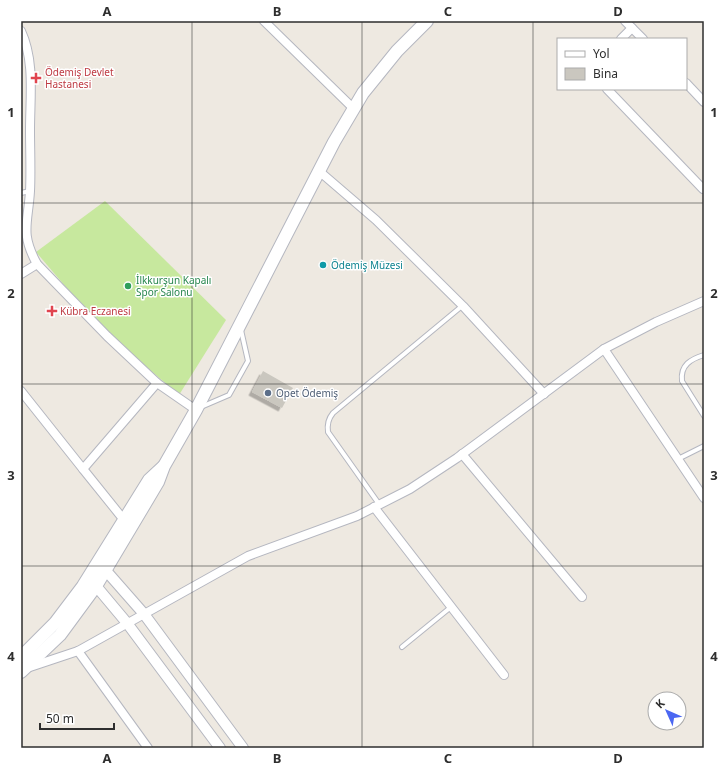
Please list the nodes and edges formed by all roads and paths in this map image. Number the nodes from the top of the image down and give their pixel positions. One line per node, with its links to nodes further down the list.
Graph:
1 (264, 21): 11 (street)
2 (427, 21): 11 (main road)
3 (625, 21): 4 (street)
4 (632, 28): 6 (street); 7 (street)
5 (22, 35): 14 (street)
6 (622, 38)
7 (642, 38)
8 (687, 84): 10 (street)
9 (609, 90): 13 (street)
10 (704, 102)
11 (354, 109): 12 (main road)
12 (319, 172): 19 (street); 20 (main road)
13 (704, 188)
14 (30, 191): 15 (lane); 16 (street)
15 (21, 193)
16 (37, 264): 17 (street); 23 (street)
17 (21, 274)
18 (704, 301): 21 (street)
19 (463, 306): 25 (street); 34 (lane)
20 (240, 324): 26 (main road); 26 (lane)
21 (604, 349): 25 (street); 30 (street)
22 (704, 355): 27 (lane)
23 (157, 383): 26 (street); 32 (street)
24 (21, 391): 32 (street)
25 (544, 394): 29 (street)
26 (196, 410): 31 (main road)
27 (704, 416)
28 (704, 446): 30 (lane)
29 (462, 454): 34 (street); 39 (street)
30 (678, 460): 33 (street)
31 (164, 466): 35 (main road); 37 (main road)
32 (84, 469): 35 (street)
33 (704, 498)
34 (377, 506): 40 (street); 41 (street)
35 (124, 520): 36 (main road)
36 (98, 562): 37 (street); 38 (main road)
37 (106, 571): 38 (main road); 41 (street)
38 (92, 582): 42 (street); 45 (main road); 46 (main road)
39 (582, 597)
40 (452, 607): 43 (lane); 47 (street)
41 (144, 614): 42 (street); 50 (street)
42 (127, 623): 44 (street); 49 (street)
43 (402, 647)
44 (78, 651): 46 (street); 48 (street)
45 (21, 657)
46 (23, 670)
47 (504, 675)
48 (148, 748)
49 (220, 748)
50 (243, 748)

